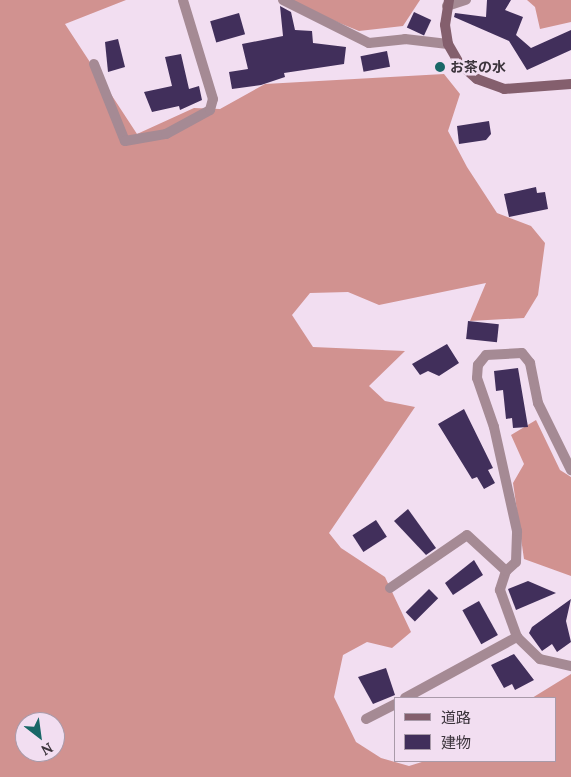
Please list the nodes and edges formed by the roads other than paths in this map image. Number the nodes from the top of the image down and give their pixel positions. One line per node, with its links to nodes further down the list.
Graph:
1 (184, 0): 6 (street)
2 (284, 0): 5 (street)
3 (466, 0): 4 (street)
4 (448, 3): 5 (street)
5 (448, 44): 7 (street)
6 (94, 64)
7 (571, 84)
8 (571, 470): 9 (street)
9 (506, 571): 10 (street); 11 (street)
10 (390, 588)
11 (516, 637): 12 (street); 13 (street)
12 (571, 666)
13 (407, 697)
14 (394, 704): 15 (street)
15 (366, 718)

